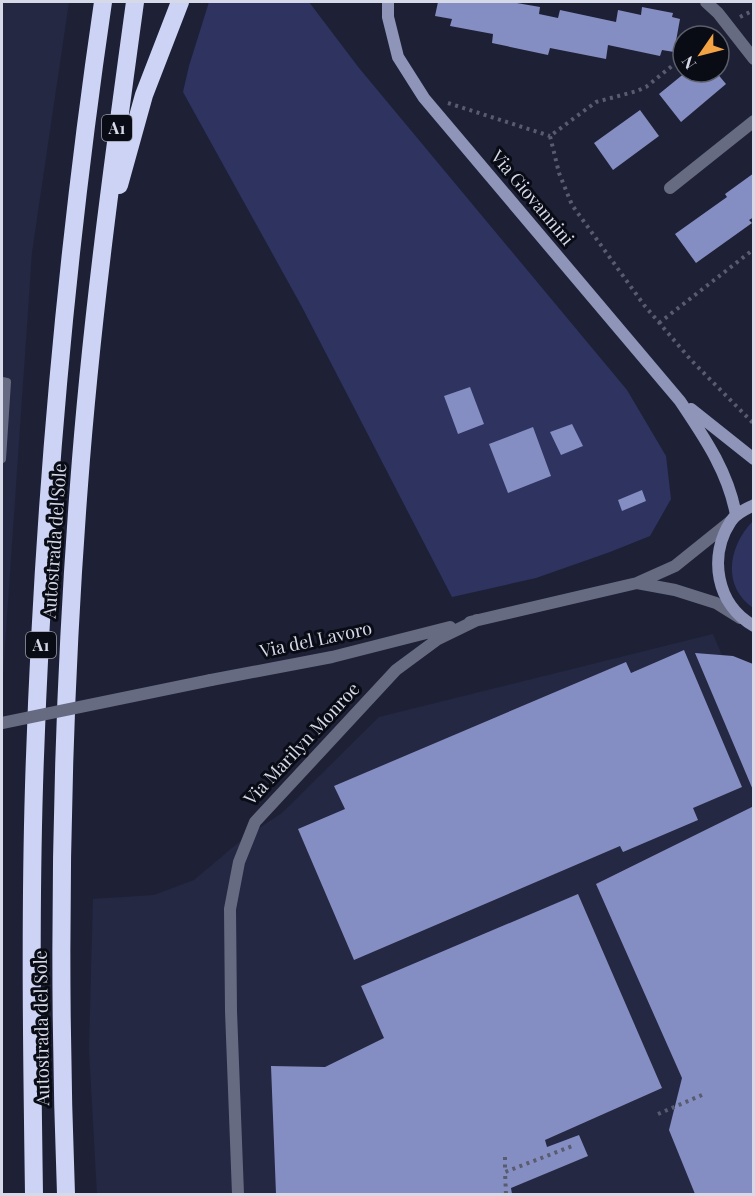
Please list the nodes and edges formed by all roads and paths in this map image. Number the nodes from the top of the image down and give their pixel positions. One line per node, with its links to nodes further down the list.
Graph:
1 (104, 2): 32 (highway, Autostrada del Sole / A1)
2 (135, 2): 14 (highway, Autostrada del Sole / A1)
3 (180, 2): 14 (highway)
4 (388, 2): 9 (street, Via Giovannini)
5 (706, 2): 6 (street)
6 (720, 7): 7 (street)
7 (753, 59)
8 (671, 67): 11 (path)
9 (418, 89): 11 (path); 17 (street, Via Giovannini)
10 (753, 121): 12 (street)
11 (550, 136): 15 (path)
12 (670, 188)
13 (753, 249): 15 (path)
14 (101, 255): 33 (highway, Autostrada del Sole / A1)
15 (659, 323): 18 (path)
16 (2, 381): 19 (lane)
17 (680, 401): 20 (street, Via Giovannini); 22 (street, Via Giovannini)
18 (753, 424)
19 (2, 459)
20 (753, 459)
21 (753, 505): 22 (street)
22 (734, 518): 23 (street, Via del Lavoro); 25 (street)
23 (637, 583): 24 (street, Via del Lavoro); 25 (street, Via del Lavoro)
24 (477, 620): 26 (street, Via del Lavoro, bridge); 34 (street, Via Marilyn Monroe)
25 (750, 624)
26 (2, 723)
27 (702, 1095): 28 (path)
28 (658, 1114)
29 (575, 1144): 31 (path)
30 (505, 1157): 31 (path)
31 (505, 1172): 35 (path)
32 (34, 1194)
33 (66, 1194)
34 (238, 1194)
35 (506, 1194)

